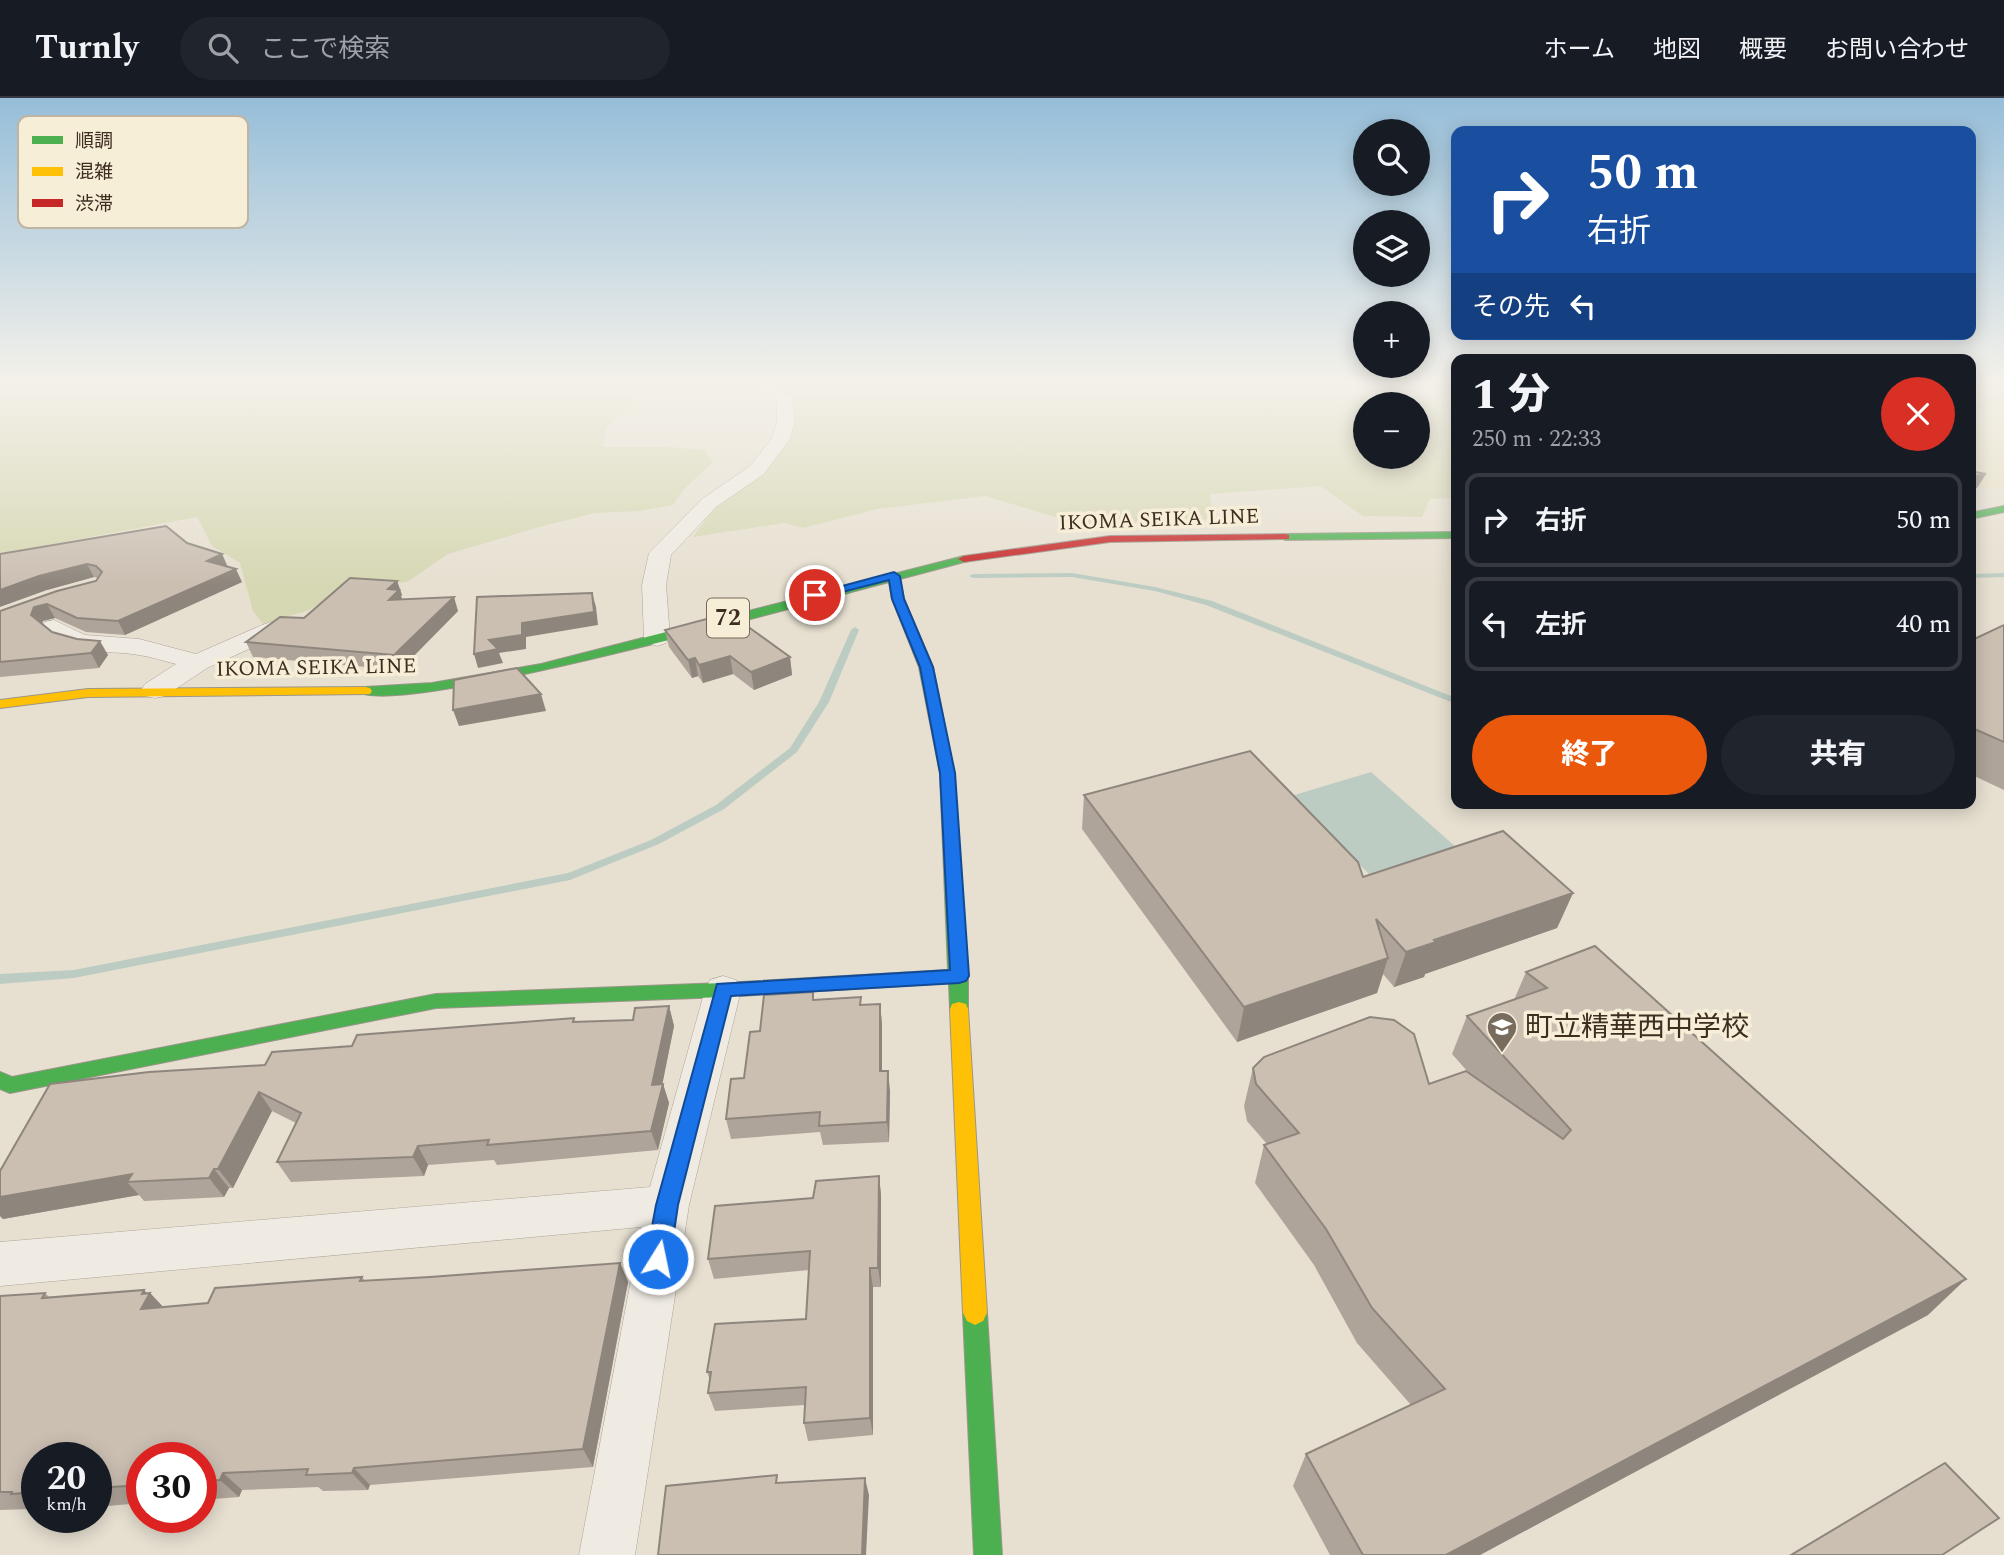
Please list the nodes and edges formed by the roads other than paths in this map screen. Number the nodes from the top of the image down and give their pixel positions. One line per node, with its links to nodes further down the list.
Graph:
1 (772, 450): 8 (street)
2 (2004, 509): 3 (main road)
3 (1976, 515)
4 (1451, 535): 5 (main road, IKOMA SEIKA LINE / 72)
5 (894, 576): 8 (main road, IKOMA SEIKA LINE / 72); 12 (main road)
6 (54, 627): 9 (street)
7 (271, 630): 9 (street)
8 (657, 638): 10 (main road, IKOMA SEIKA LINE / 72)
9 (198, 662): 10 (street)
10 (155, 690): 11 (main road, IKOMA SEIKA LINE / 72)
11 (0, 704)
12 (959, 976): 13 (main road); 18 (main road)
13 (723, 989): 14 (main road); 15 (street)
14 (3, 1089)
15 (667, 1205): 16 (street); 17 (street)
16 (0, 1265)
17 (607, 1555)
18 (988, 1555)

